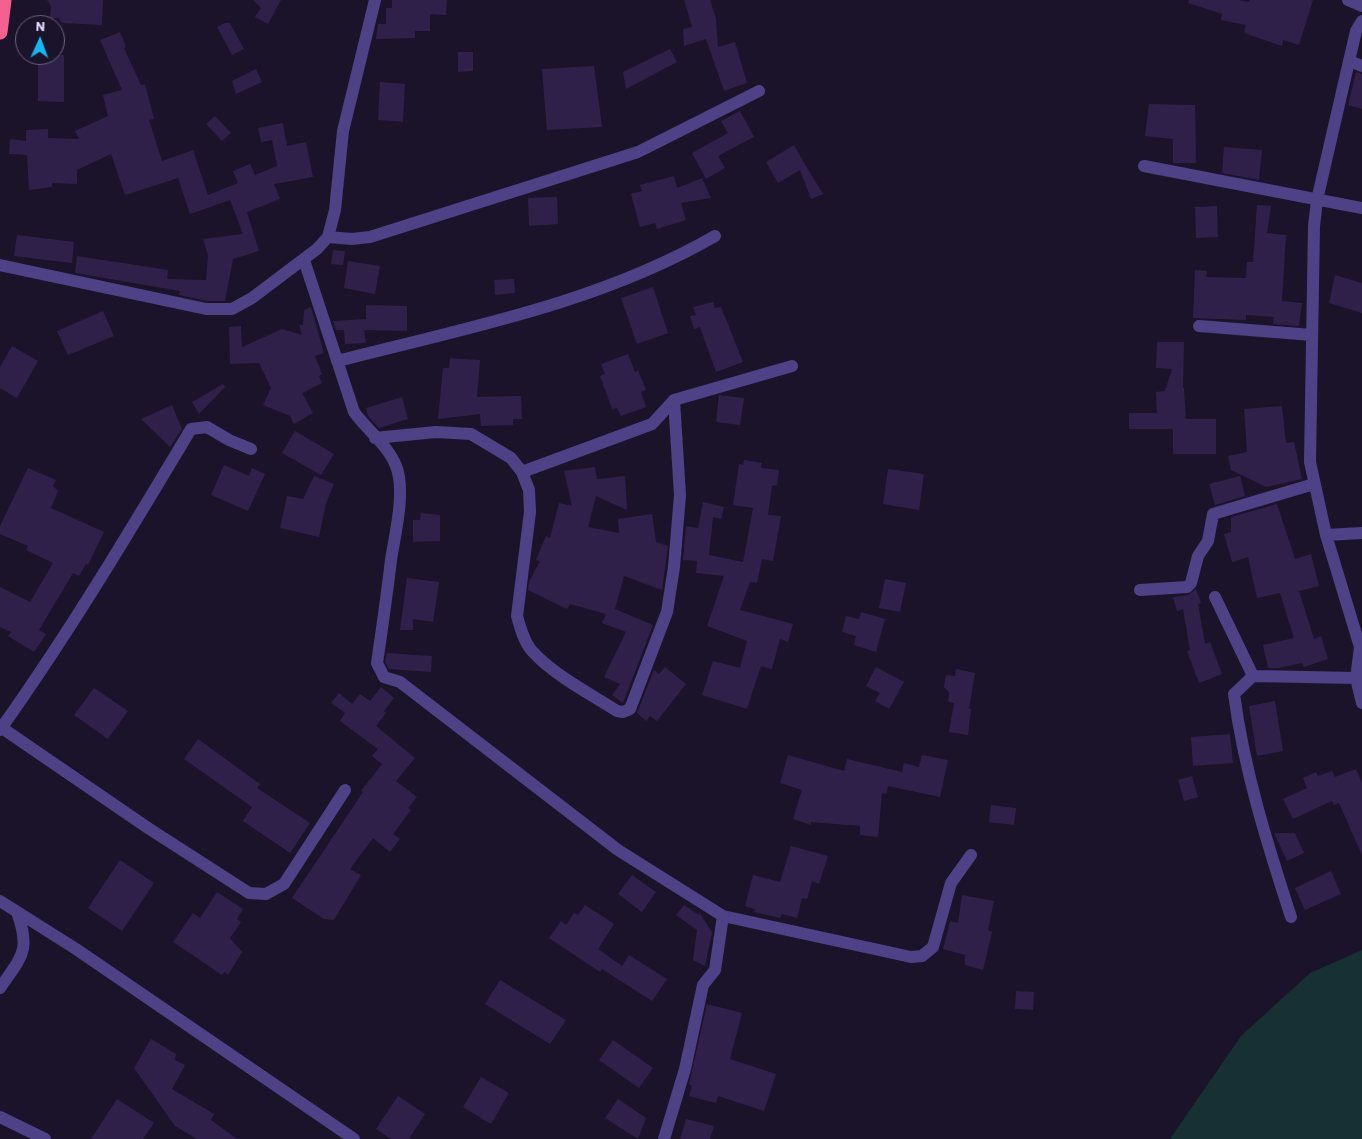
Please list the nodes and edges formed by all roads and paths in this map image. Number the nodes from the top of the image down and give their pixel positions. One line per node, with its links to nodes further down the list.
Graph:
1 (4, 0): 6 (highway)
2 (375, 0): 14 (street)
3 (1348, 0): 4 (street)
4 (1362, 6)
5 (1362, 21): 7 (street)
6 (0, 32)
7 (1349, 61): 8 (street); 11 (street)
8 (1362, 66)
9 (759, 91): 14 (street)
10 (1144, 166): 11 (street)
11 (1317, 200): 12 (street); 18 (street)
12 (1362, 208)
13 (715, 236): 19 (street)
14 (328, 237): 15 (street)
15 (304, 260): 16 (street); 19 (street)
16 (0, 265)
17 (1199, 326): 18 (street)
18 (1312, 335): 25 (street)
19 (337, 362): 22 (street)
20 (792, 366): 21 (street)
21 (674, 400): 24 (street); 24 (street)
22 (375, 438): 24 (street); 38 (street)
23 (251, 449): 33 (street)
24 (522, 472)
25 (1314, 484): 27 (street); 28 (street)
26 (1362, 533): 27 (street)
27 (1326, 535): 31 (street)
28 (1140, 590)
29 (1215, 597): 30 (street)
30 (1253, 676): 31 (street); 39 (street)
31 (1356, 678): 32 (street)
32 (1362, 703)
33 (1, 729): 34 (street)
34 (345, 790)
35 (970, 855): 38 (street)
36 (0, 901): 37 (street)
37 (17, 912): 40 (street); 42 (street)
38 (723, 916): 45 (street)
39 (1291, 917)
40 (0, 988)
41 (0, 1117): 43 (street)
42 (340, 1135): 44 (street)
43 (45, 1139)
44 (354, 1139)
45 (664, 1139)

